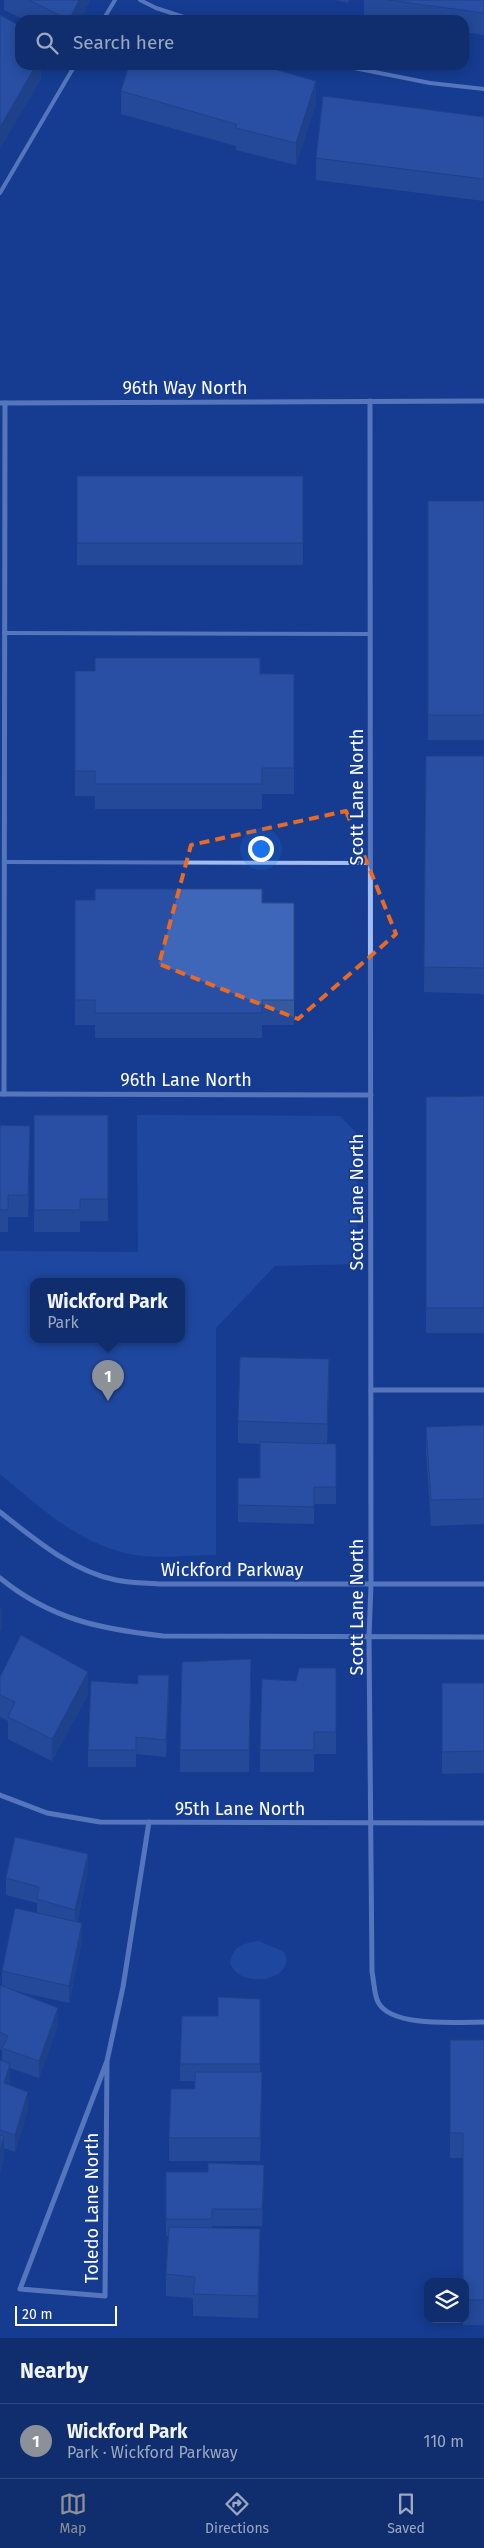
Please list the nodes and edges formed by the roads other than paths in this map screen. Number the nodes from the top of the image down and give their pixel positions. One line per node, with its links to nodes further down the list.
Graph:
1 (115, 0): 3 (lane)
2 (140, 0): 4 (lane)
3 (106, 15)
4 (178, 15)
5 (72, 70): 8 (lane)
6 (365, 70): 7 (lane)
7 (484, 89)
8 (0, 193)
9 (370, 401): 10 (street, 96th Way North); 11 (street, 96th Way North); 13 (street, Scott Lane North)
10 (484, 401)
11 (2, 403): 12 (street)
12 (4, 633): 13 (lane); 14 (street)
13 (370, 634): 15 (street, Scott Lane North)
14 (4, 862): 15 (lane); 16 (street)
15 (371, 863): 17 (street, Scott Lane North)
16 (2, 1094): 17 (street, 96th Lane North)
17 (372, 1095): 18 (street, Scott Lane North)
18 (371, 1390): 19 (street); 22 (street, Scott Lane North)
19 (484, 1390)
20 (0, 1512): 22 (street, Wickford Parkway)
21 (0, 1578): 24 (street)
22 (372, 1584): 23 (street, Wickford Parkway); 24 (street, Scott Lane North)
23 (484, 1584)
24 (370, 1637): 25 (street); 28 (street, Scott Lane North)
25 (484, 1637)
26 (0, 1795): 27 (street, 95th Lane North)
27 (149, 1822): 28 (street, 95th Lane North); 31 (street, Toledo Lane North)
28 (371, 1823): 29 (street, 95th Lane North); 30 (street, Scott Lane North)
29 (484, 1823)
30 (484, 2022)
31 (107, 2061): 31 (street, Toledo Lane North)

